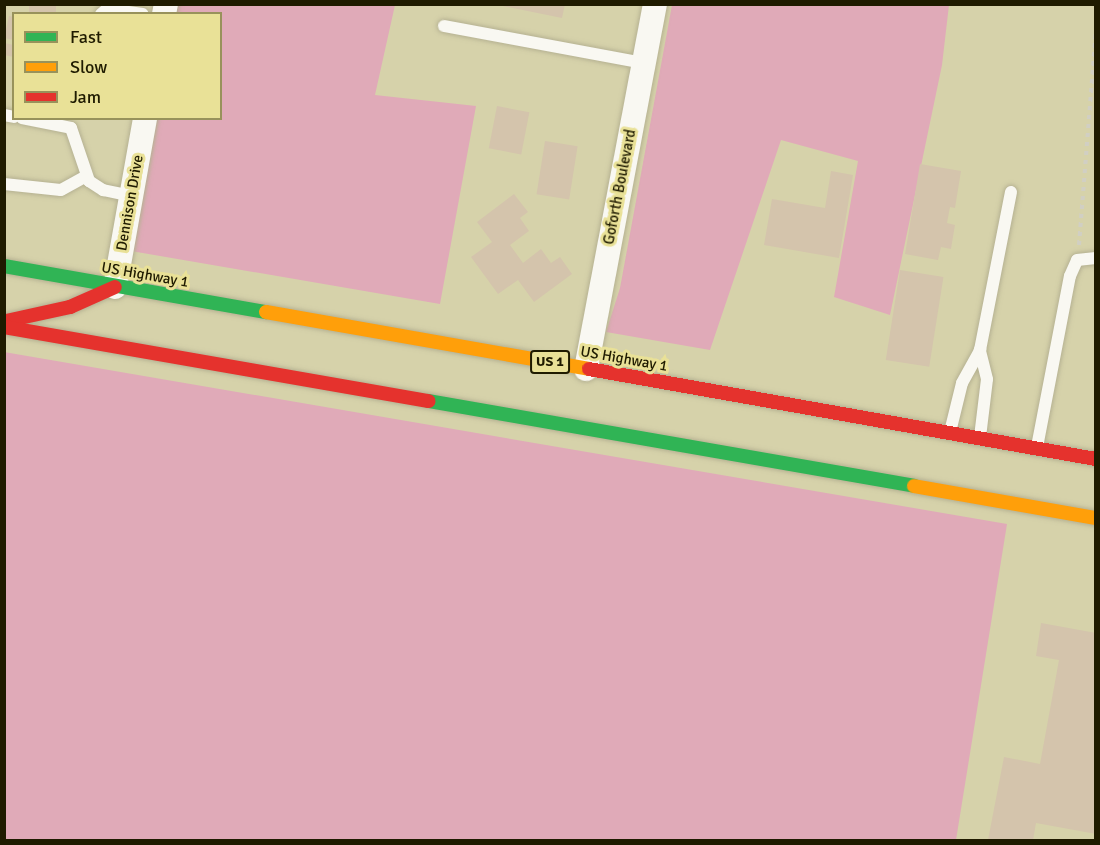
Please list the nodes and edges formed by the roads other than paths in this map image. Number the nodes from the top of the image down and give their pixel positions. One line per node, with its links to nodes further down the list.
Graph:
1 (655, 4): 5 (street, Goforth Boulevard)
2 (104, 9): 3 (lane)
3 (127, 12)
4 (444, 26): 5 (lane)
5 (644, 63): 19 (street, Goforth Boulevard)
6 (42, 120): 8 (lane)
7 (146, 120): 12 (street, Dennison Drive)
8 (71, 123): 9 (lane)
9 (86, 176): 10 (lane); 12 (lane)
10 (4, 184)
11 (1011, 192): 18 (lane)
12 (132, 196): 15 (street, Dennison Drive)
13 (1095, 258): 22 (lane)
14 (4, 266): 15 (main road, US Highway 1 / US 1)
15 (115, 287): 16 (main road); 19 (main road, US Highway 1 / US 1)
16 (4, 321)
17 (4, 327): 24 (main road)
18 (980, 350): 20 (lane); 21 (lane)
19 (586, 369): 20 (main road, US Highway 1 / US 1)
20 (950, 433): 21 (main road, US Highway 1 / US 1)
21 (980, 438): 22 (main road, US Highway 1 / US 1)
22 (1037, 448): 23 (main road, US Highway 1 / US 1)
23 (1095, 459)
24 (1095, 518)

